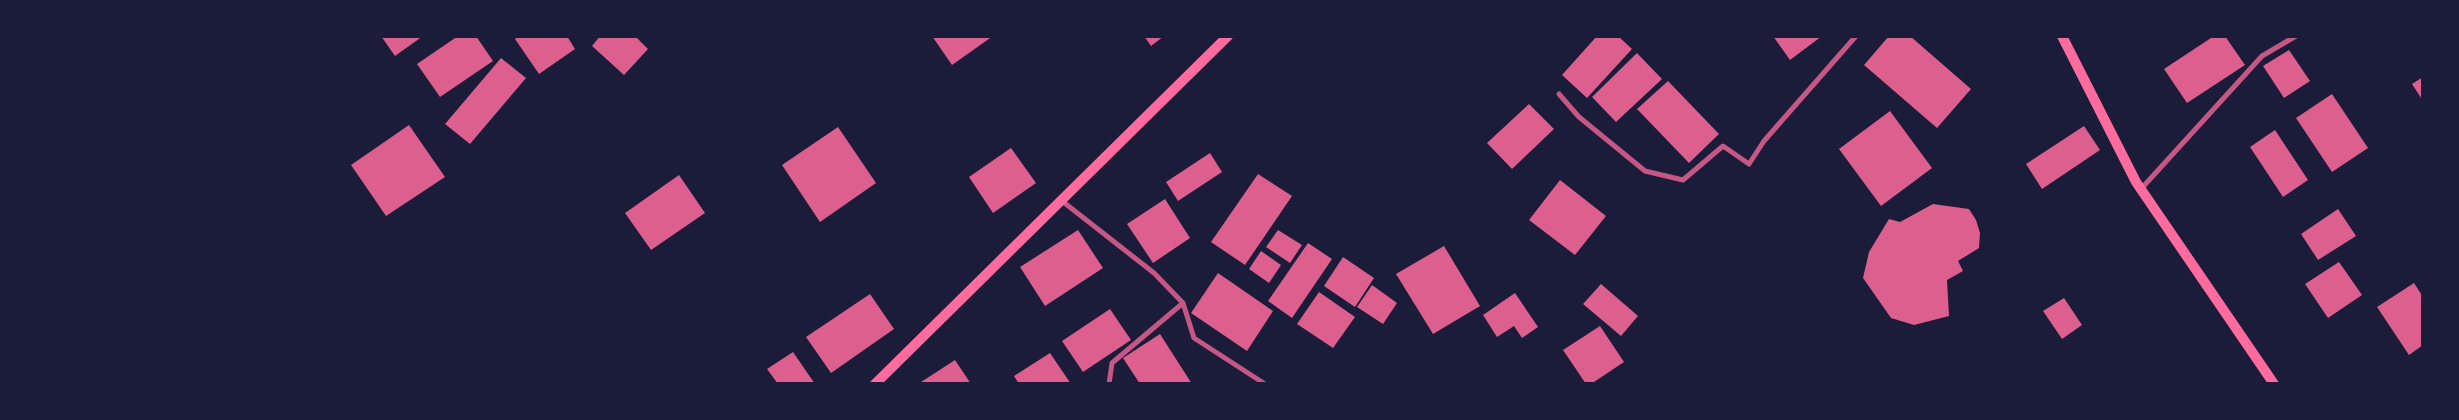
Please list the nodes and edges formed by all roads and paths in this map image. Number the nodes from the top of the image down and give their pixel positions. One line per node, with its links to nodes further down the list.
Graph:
1 (1228, 36): 7 (main road)
2 (1856, 36): 5 (street)
3 (2062, 36): 6 (main road)
4 (2296, 36): 6 (street)
5 (1559, 94)
6 (2140, 189): 12 (main road)
7 (1061, 200): 8 (street); 9 (main road)
8 (1183, 304): 10 (street); 11 (street)
9 (875, 384)
10 (1109, 384)
11 (1266, 384)
12 (2274, 384)

